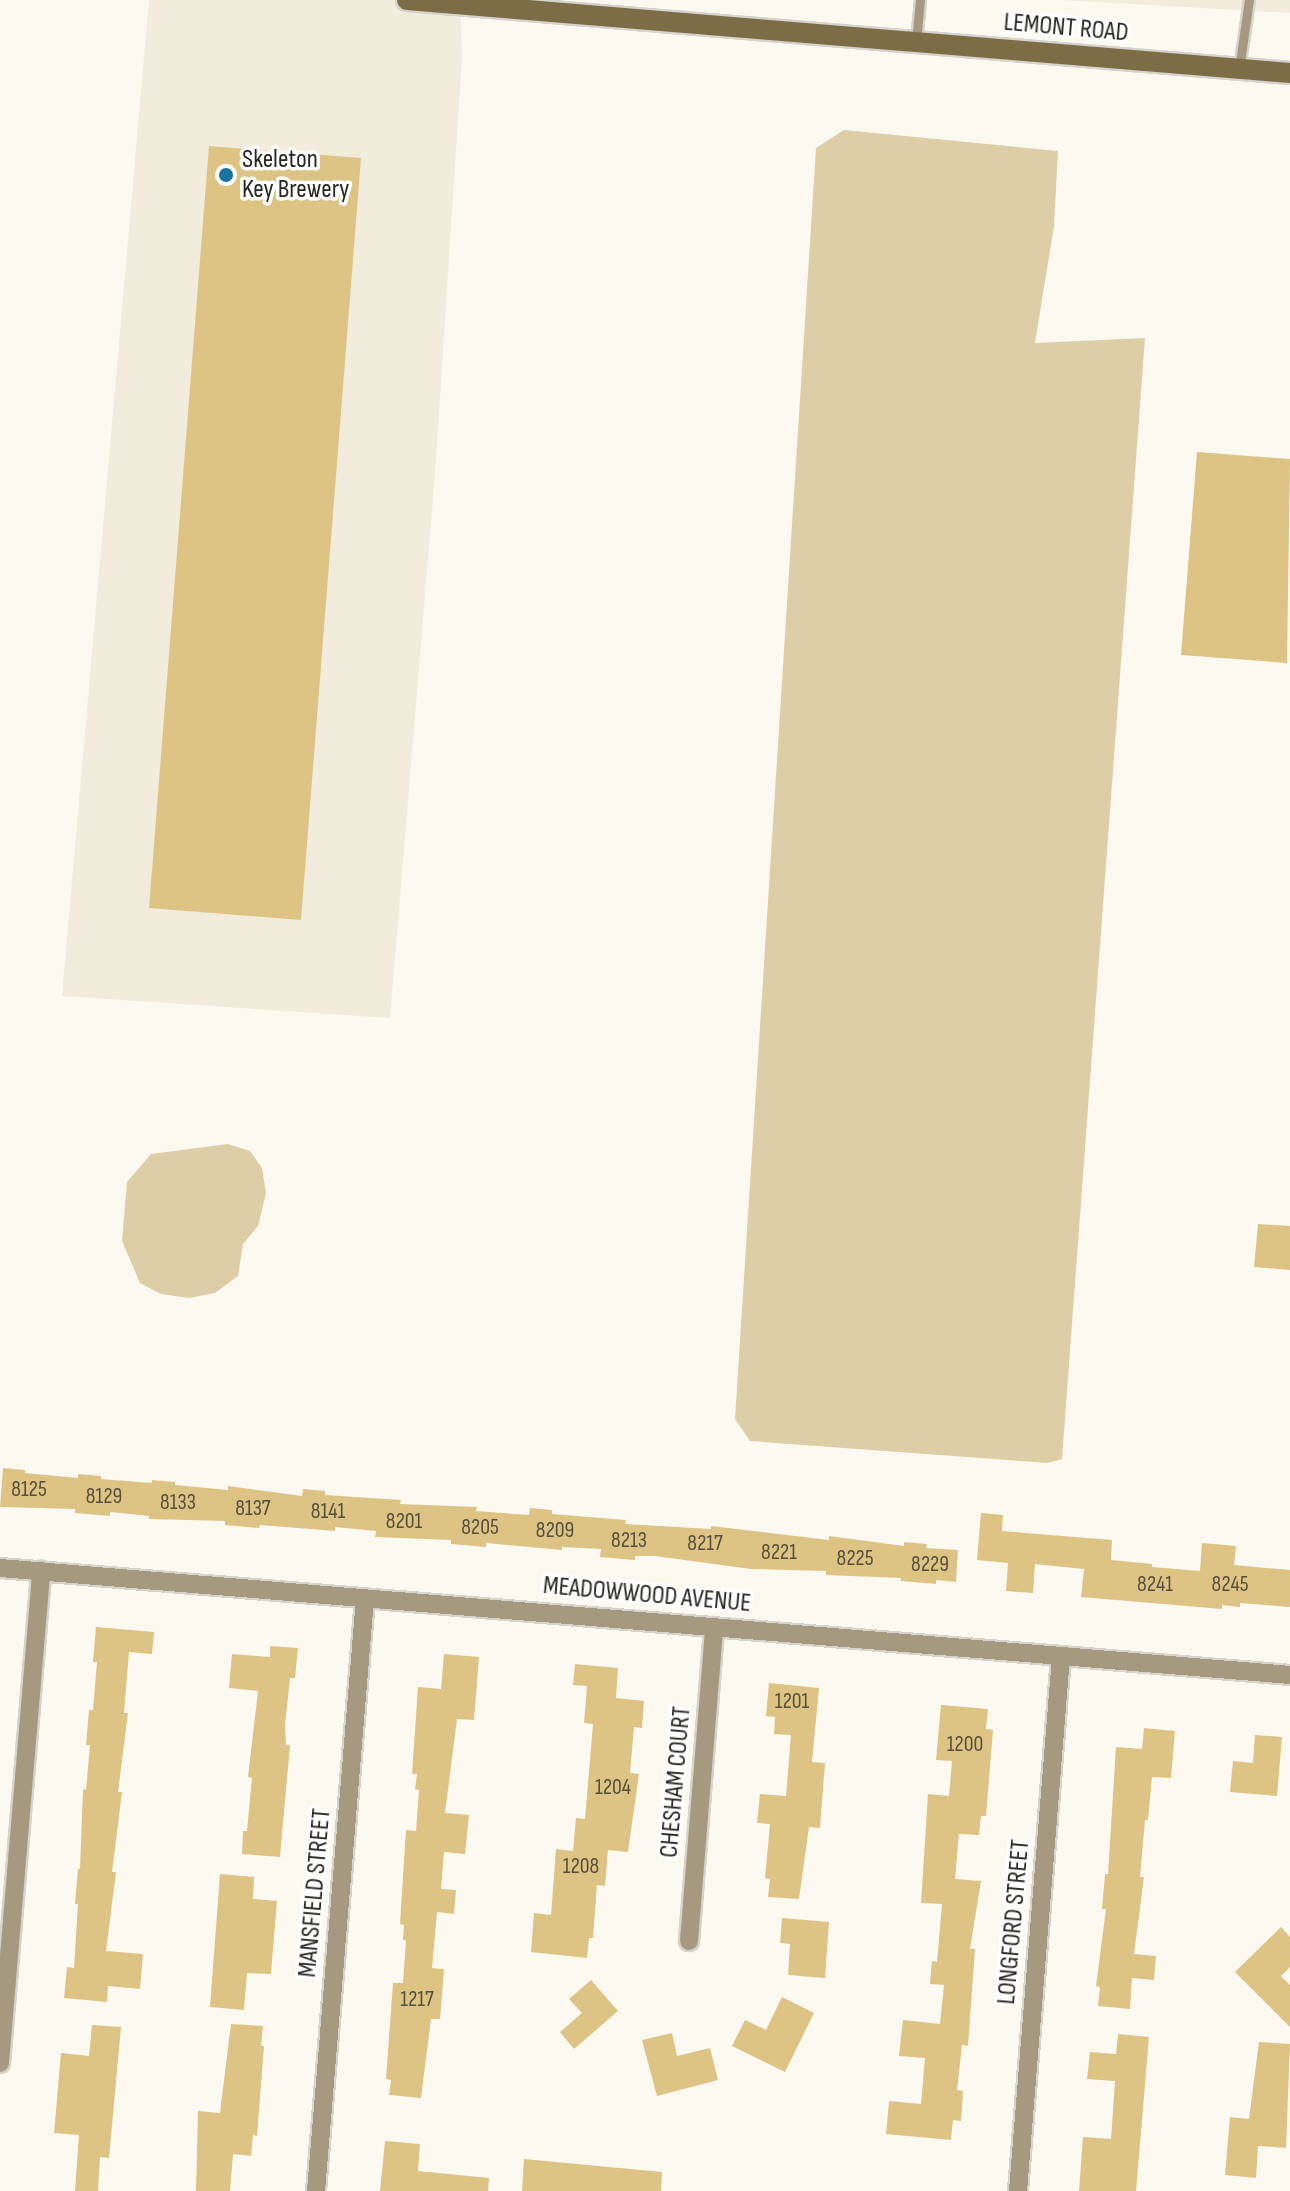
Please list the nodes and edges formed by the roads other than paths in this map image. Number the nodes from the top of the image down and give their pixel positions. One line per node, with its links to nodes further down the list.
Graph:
1 (407, 0): 4 (main road, LEMONT ROAD)
2 (920, 0): 4 (lane)
3 (1249, 0): 5 (lane)
4 (916, 42): 5 (main road, LEMONT ROAD)
5 (1239, 69): 6 (main road, LEMONT ROAD)
6 (1290, 73)
7 (0, 1568): 8 (street, MEADOWWOOD AVENUE)
8 (41, 1571): 9 (street, MEADOWWOOD AVENUE); 14 (street)
9 (365, 1599): 10 (street, MEADOWWOOD AVENUE); 15 (street, MANSFIELD STREET)
10 (714, 1627): 11 (street, MEADOWWOOD AVENUE); 13 (street, CHESHAM COURT)
11 (1061, 1656): 12 (street, MEADOWWOOD AVENUE); 16 (street, LONGFORD STREET)
12 (1290, 1675)
13 (689, 1941)
14 (0, 2063)
15 (316, 2191)
16 (1018, 2191)

